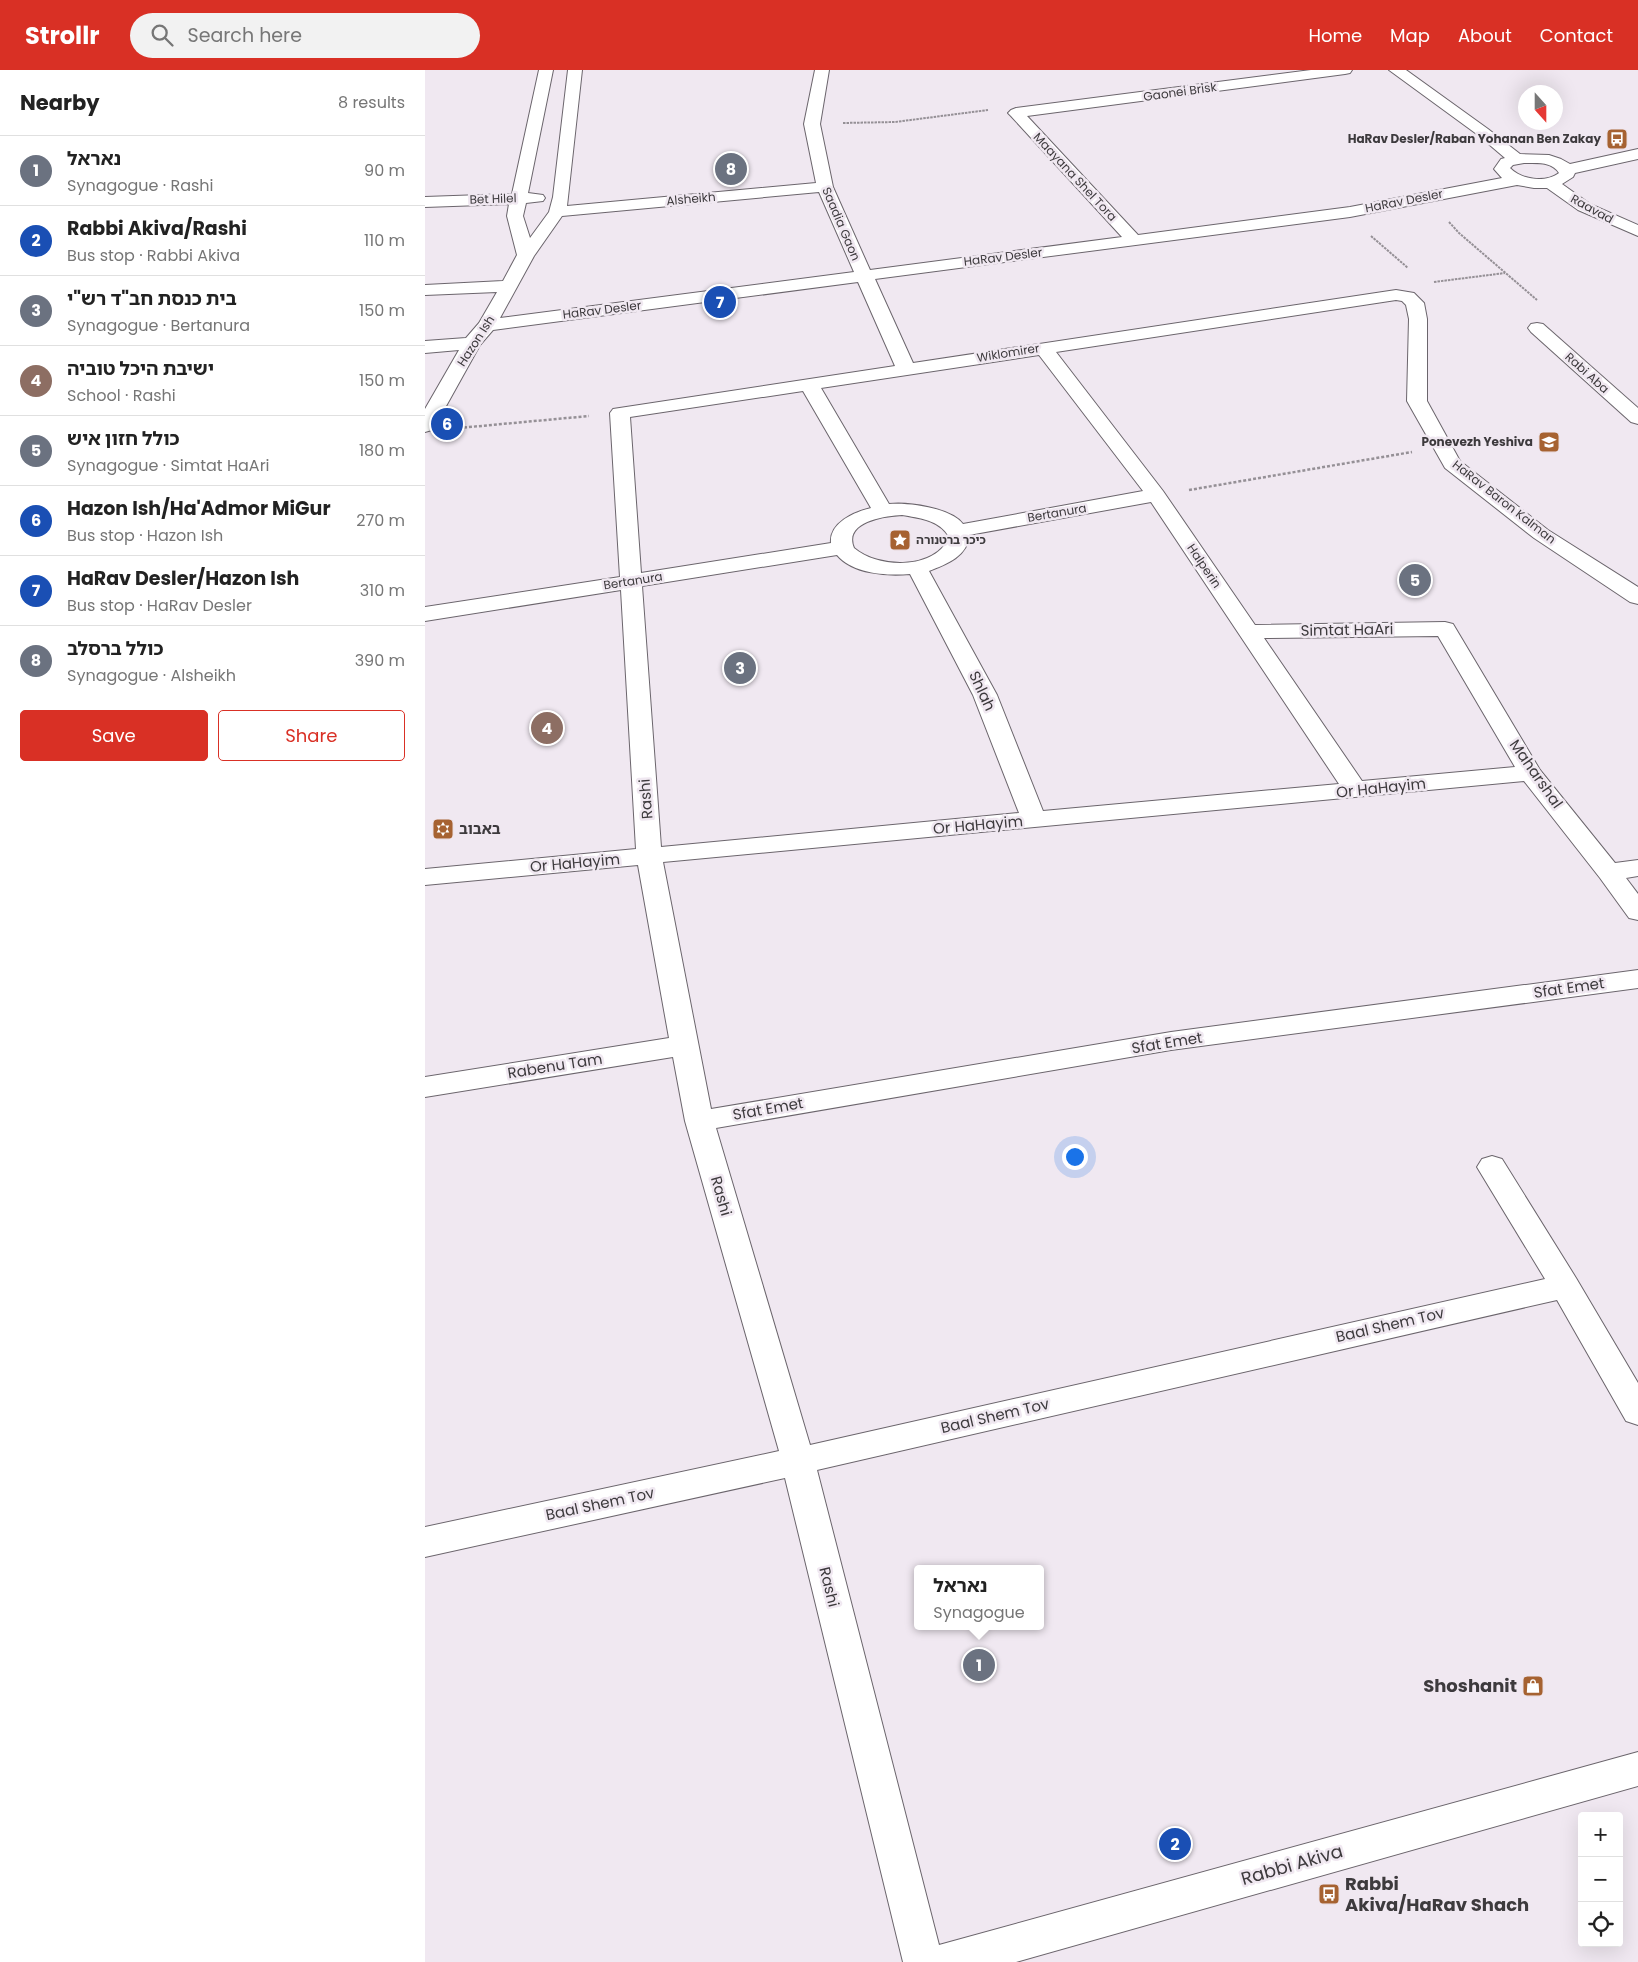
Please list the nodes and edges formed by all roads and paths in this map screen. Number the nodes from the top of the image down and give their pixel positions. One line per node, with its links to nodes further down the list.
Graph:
1 (546, 70): 14 (street)
2 (575, 70): 16 (street, Hazon Ish)
3 (822, 70): 7 (street, Saadia Gaon)
4 (1345, 70): 6 (street, Gaonei Brisk)
5 (1396, 70): 9 (street)
6 (1016, 113): 7 (path); 20 (street, Maayana Shel Tora)
7 (812, 124): 13 (street, Saadia Gaon)
8 (1638, 154): 10 (street)
9 (1517, 160): 10 (street); 11 (street)
10 (1566, 170): 12 (street)
11 (1518, 180): 12 (street, HaRav Desler); 17 (street, HaRav Desler)
12 (1549, 182): 18 (street, Raavad)
13 (825, 187): 16 (street, Alsheikh); 23 (street, Saadia Gaon)
14 (520, 198): 15 (street, Bet Hilel); 16 (street, Bet Hilel); 21 (street)
15 (425, 202)
16 (559, 204): 21 (street, Hazon Ish)
17 (1350, 212): 20 (street, HaRav Desler); 24 (path)
18 (1635, 227)
19 (1459, 233): 22 (path)
20 (1134, 240): 23 (street, HaRav Desler)
21 (526, 255): 25 (street, Hazon Ish)
22 (1506, 273): 24 (path); 29 (path)
23 (863, 276): 28 (street, HaRav Desler); 33 (street, Saadia Gaon)
24 (1425, 283): 27 (path)
25 (510, 286): 26 (street); 28 (street, Hazon Ish)
26 (425, 290)
27 (1396, 295): 32 (street, Wiklomirer); 39 (street, HaRav Baron Kalman)
28 (487, 325): 30 (street, Hazon Ish)
29 (1537, 328): 36 (street, Rabi Aba)
30 (472, 344): 31 (street); 37 (street, Hazon Ish)
31 (425, 347)
32 (1043, 348): 33 (street, Wiklomirer); 41 (street, Halperin)
33 (906, 369): 34 (street, Wiklomirer)
34 (809, 384): 35 (street, Wiklomirer); 42 (street)
35 (620, 413): 38 (path); 46 (street, Rashi)
36 (1638, 418)
37 (425, 426)
38 (454, 429)
39 (1442, 447): 40 (path); 47 (street, HaRav Baron Kalman)
40 (1185, 491)
41 (1155, 495): 43 (street, Bertanura); 50 (street, Halperin)
42 (883, 510): 43 (street); 44 (street)
43 (958, 531): 45 (street)
44 (842, 548): 45 (street); 46 (street, Bertanura)
45 (917, 568): 53 (street, Shlah)
46 (631, 581): 48 (street, Bertanura); 54 (street, Rashi)
47 (1638, 597)
48 (425, 614)
49 (1445, 628): 50 (street, Simtat HaAri); 51 (street, Maharshal)
50 (1249, 632): 52 (street, Halperin)
51 (1531, 773): 52 (street, Or HaHayim); 56 (street, Maharshal)
52 (1355, 790): 53 (street, Or HaHayim)
53 (1034, 820): 54 (street, Or HaHayim)
54 (649, 856): 57 (street, Or HaHayim); 60 (street, Rashi)
55 (1638, 868): 56 (street)
56 (1609, 872): 58 (street, Maharshal)
57 (425, 876)
58 (1638, 912)
59 (1638, 979): 62 (street, Sfat Emet)
60 (686, 1045): 61 (street, Rabenu Tam); 62 (street, Rashi)
61 (425, 1087)
62 (699, 1121): 66 (street, Rashi)
63 (1492, 1167): 64 (street)
64 (1565, 1286): 65 (street); 66 (street, Baal Shem Tov)
65 (1638, 1412)
66 (798, 1461): 67 (street, Baal Shem Tov); 69 (street, Rashi)
67 (425, 1542)
68 (1638, 1769): 70 (street, Rabbi Akiva)
69 (923, 1962)
70 (946, 1962)

